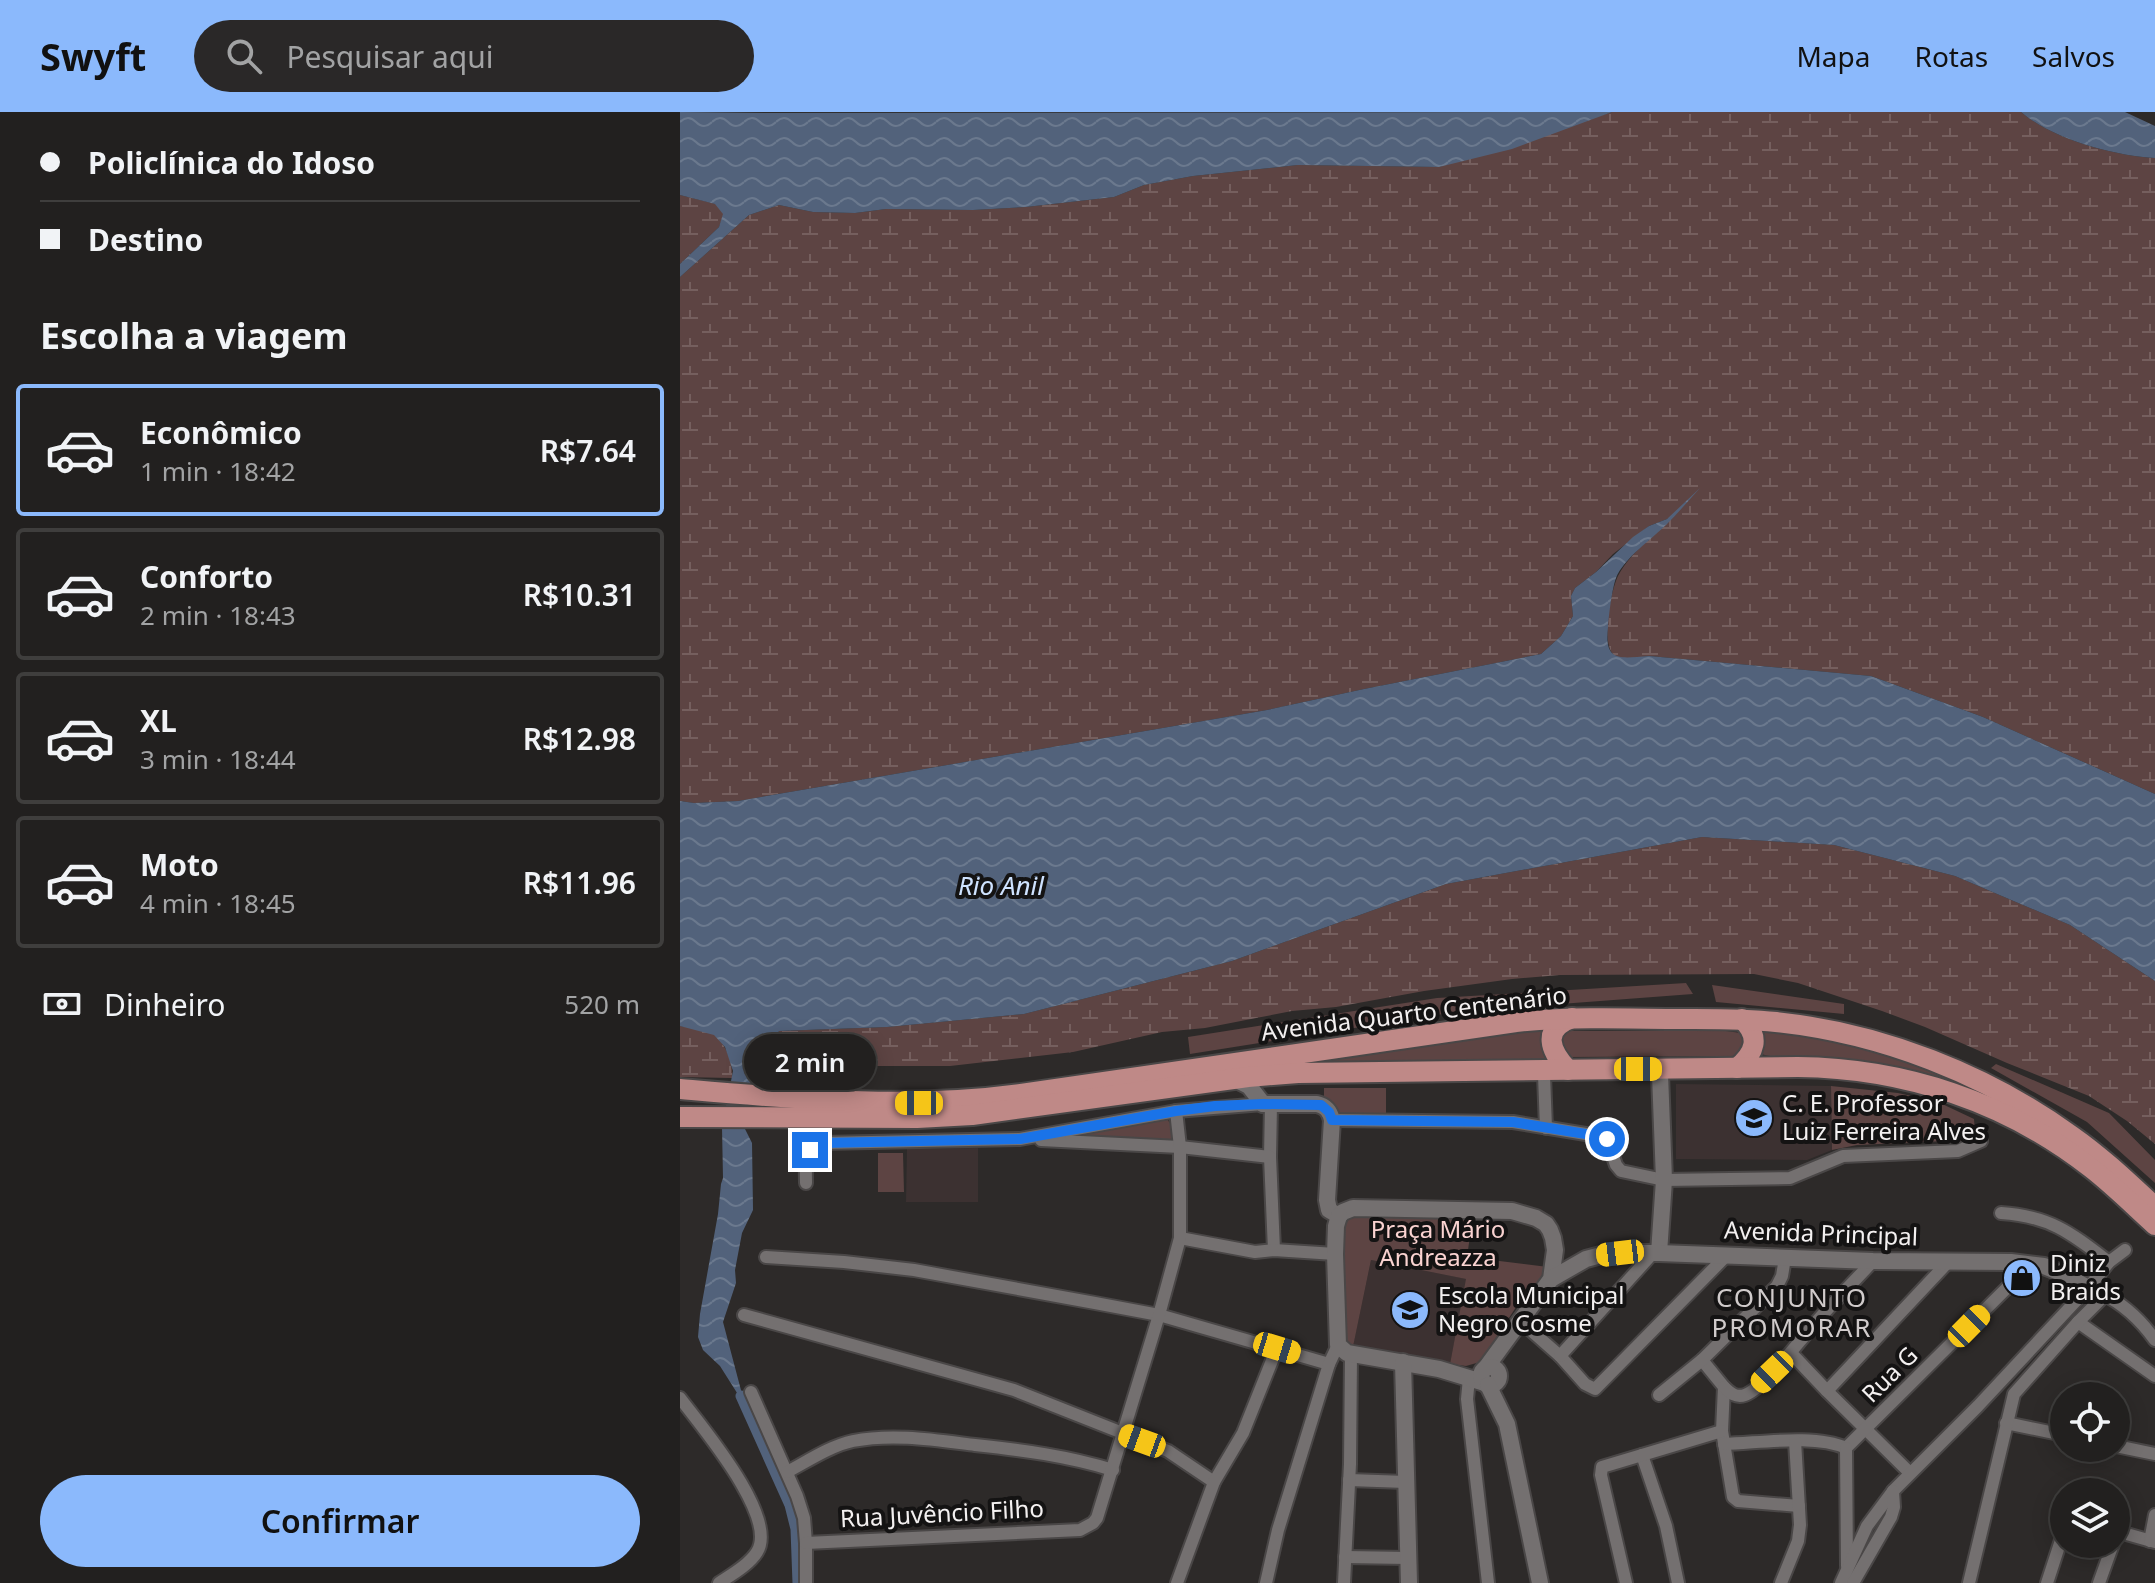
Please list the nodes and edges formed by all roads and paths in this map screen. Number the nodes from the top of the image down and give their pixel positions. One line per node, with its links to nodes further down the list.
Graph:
1 (1572, 1018): 2 (main road, Avenida Quarto Centenário); 5 (main road); 10 (main road, Avenida Quarto Centenário)
2 (1742, 1019): 3 (main road); 23 (main road, Avenida Quarto Centenário)
3 (1737, 1068): 4 (main road, Avenida Quarto Centenário); 23 (main road, Avenida Quarto Centenário)
4 (1662, 1069): 5 (main road, Avenida Quarto Centenário); 19 (street)
5 (1557, 1070): 6 (main road, Avenida Quarto Centenário); 14 (street)
6 (1266, 1075): 7 (main road, Avenida Quarto Centenário); 9 (street)
7 (1235, 1079): 9 (street); 10 (main road, Avenida Quarto Centenário)
8 (680, 1089): 10 (main road, Avenida Quarto Centenário)
9 (1267, 1104): 11 (street); 13 (street); 18 (street)
10 (793, 1108): 12 (main road, Avenida Quarto Centenário)
11 (1176, 1111): 15 (street); 17 (street)
12 (680, 1117)
13 (1332, 1120): 14 (street); 21 (street)
14 (1546, 1128): 19 (street)
15 (1020, 1139): 17 (street); 20 (street)
16 (1981, 1141): 19 (street)
17 (1180, 1147): 18 (street); 24 (street)
18 (1270, 1157): 25 (street)
19 (1664, 1180): 27 (street)
20 (806, 1183)
21 (1346, 1212): 28 (street); 36 (street)
22 (2001, 1213): 34 (street)
23 (2153, 1218)
24 (1180, 1238): 25 (street); 39 (street)
25 (1274, 1250): 28 (street)
26 (2125, 1250): 34 (street)
27 (1656, 1253): 29 (street, Avenida Principal); 36 (street, Avenida Principal); 46 (street)
28 (1335, 1254): 44 (street)
29 (1726, 1256): 31 (street, Avenida Principal); 46 (street)
30 (766, 1257): 39 (street)
31 (1785, 1258): 33 (street, Avenida Principal); 47 (street)
32 (1950, 1260): 33 (street, Avenida Principal); 35 (street, Avenida Principal); 53 (street)
33 (1873, 1261): 45 (street)
34 (2109, 1262): 37 (street)
35 (2031, 1264): 37 (street, Avenida Principal); 58 (street, Rua G)
36 (1551, 1279): 40 (street)
37 (2097, 1292): 41 (street); 42 (street, Avenida Principal); 69 (street)
38 (744, 1315): 60 (street)
39 (1159, 1315): 43 (street); 60 (street)
40 (1519, 1320): 46 (street); 50 (street)
41 (2078, 1322): 51 (street); 57 (street)
42 (2155, 1340)
43 (1277, 1348): 49 (street); 71 (street)
44 (1344, 1349): 48 (street); 49 (street); 70 (street)
45 (1791, 1353): 52 (street); 53 (street)
46 (1560, 1356)
47 (1702, 1360): 52 (street); 55 (street)
48 (1403, 1362): 50 (street); 72 (street)
49 (1329, 1364): 87 (street)
50 (1485, 1376): 90 (street); 91 (street)
51 (2155, 1376)
52 (1724, 1387): 61 (street)
53 (1827, 1391): 58 (street)
54 (751, 1392): 68 (street)
55 (1659, 1395)
56 (680, 1398): 84 (street)
57 (2006, 1423): 59 (street); 97 (street)
58 (1866, 1430): 63 (street, Rua G); 69 (street)
59 (2050, 1432)
60 (1123, 1434): 67 (street); 71 (street)
61 (1723, 1438): 62 (street); 66 (street); 74 (street)
62 (1795, 1441): 63 (street); 74 (street)
63 (1846, 1448): 83 (street)
64 (2130, 1449): 65 (street)
65 (2155, 1454)
66 (1642, 1455): 92 (street); 93 (street)
67 (1113, 1470): 68 (street); 78 (street, Rua Juvêncio Filho)
68 (787, 1472): 78 (street)
69 (1910, 1473): 73 (street)
70 (1349, 1480): 72 (street); 79 (street)
71 (1214, 1482): 86 (street)
72 (1406, 1482): 80 (street)
73 (1893, 1491): 83 (street); 96 (street)
74 (1799, 1506): 94 (street)
75 (2155, 1515): 77 (street)
76 (2130, 1538): 77 (street)
77 (2153, 1541)
78 (806, 1543): 85 (street)
79 (1345, 1557): 80 (street); 88 (street)
80 (1408, 1558): 89 (street)
81 (2055, 1558): 98 (street)
82 (2108, 1558): 99 (street)
83 (1847, 1569): 95 (street)
84 (719, 1583)
85 (806, 1583)
86 (1177, 1583)
87 (1266, 1583)
88 (1344, 1583)
89 (1409, 1583)
90 (1488, 1583)
91 (1540, 1583)
92 (1626, 1583)
93 (1678, 1583)
94 (1781, 1583)
95 (1841, 1583)
96 (1853, 1583)
97 (1969, 1583)
98 (2047, 1583)
99 (2099, 1583)

